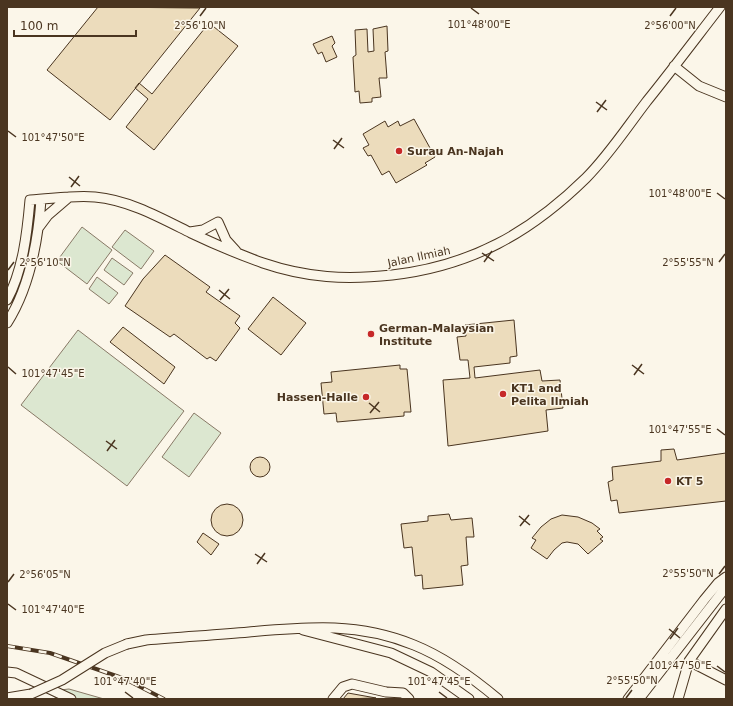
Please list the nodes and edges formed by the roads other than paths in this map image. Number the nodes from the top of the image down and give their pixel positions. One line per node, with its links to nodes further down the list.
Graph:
1 (720, 7): 2 (street, Jalan Ilmiah)
2 (674, 66): 3 (street); 8 (street, Jalan Ilmiah)
3 (726, 97)
4 (69, 197): 5 (street, Jalan Ilmiah); 6 (street); 7 (street, Jalan Ilmiah)
5 (41, 200): 6 (street); 9 (street, Jalan Ilmiah)
6 (39, 227): 10 (street)
7 (190, 232): 8 (street, Jalan Ilmiah); 8 (street)
8 (238, 254)
9 (7, 300)
10 (7, 323)
11 (726, 577): 24 (street)
12 (726, 587): 25 (street)
13 (726, 610): 15 (street)
14 (294, 628): 18 (street, bridge); 22 (street); 23 (street)
15 (689, 661): 17 (street); 26 (street)
16 (7, 672): 19 (street)
17 (726, 680)
18 (7, 698)
19 (71, 699)
20 (333, 699): 21 (street)
21 (409, 699)
22 (469, 699)
23 (498, 699)
24 (628, 699)
25 (639, 699)
26 (678, 699)

